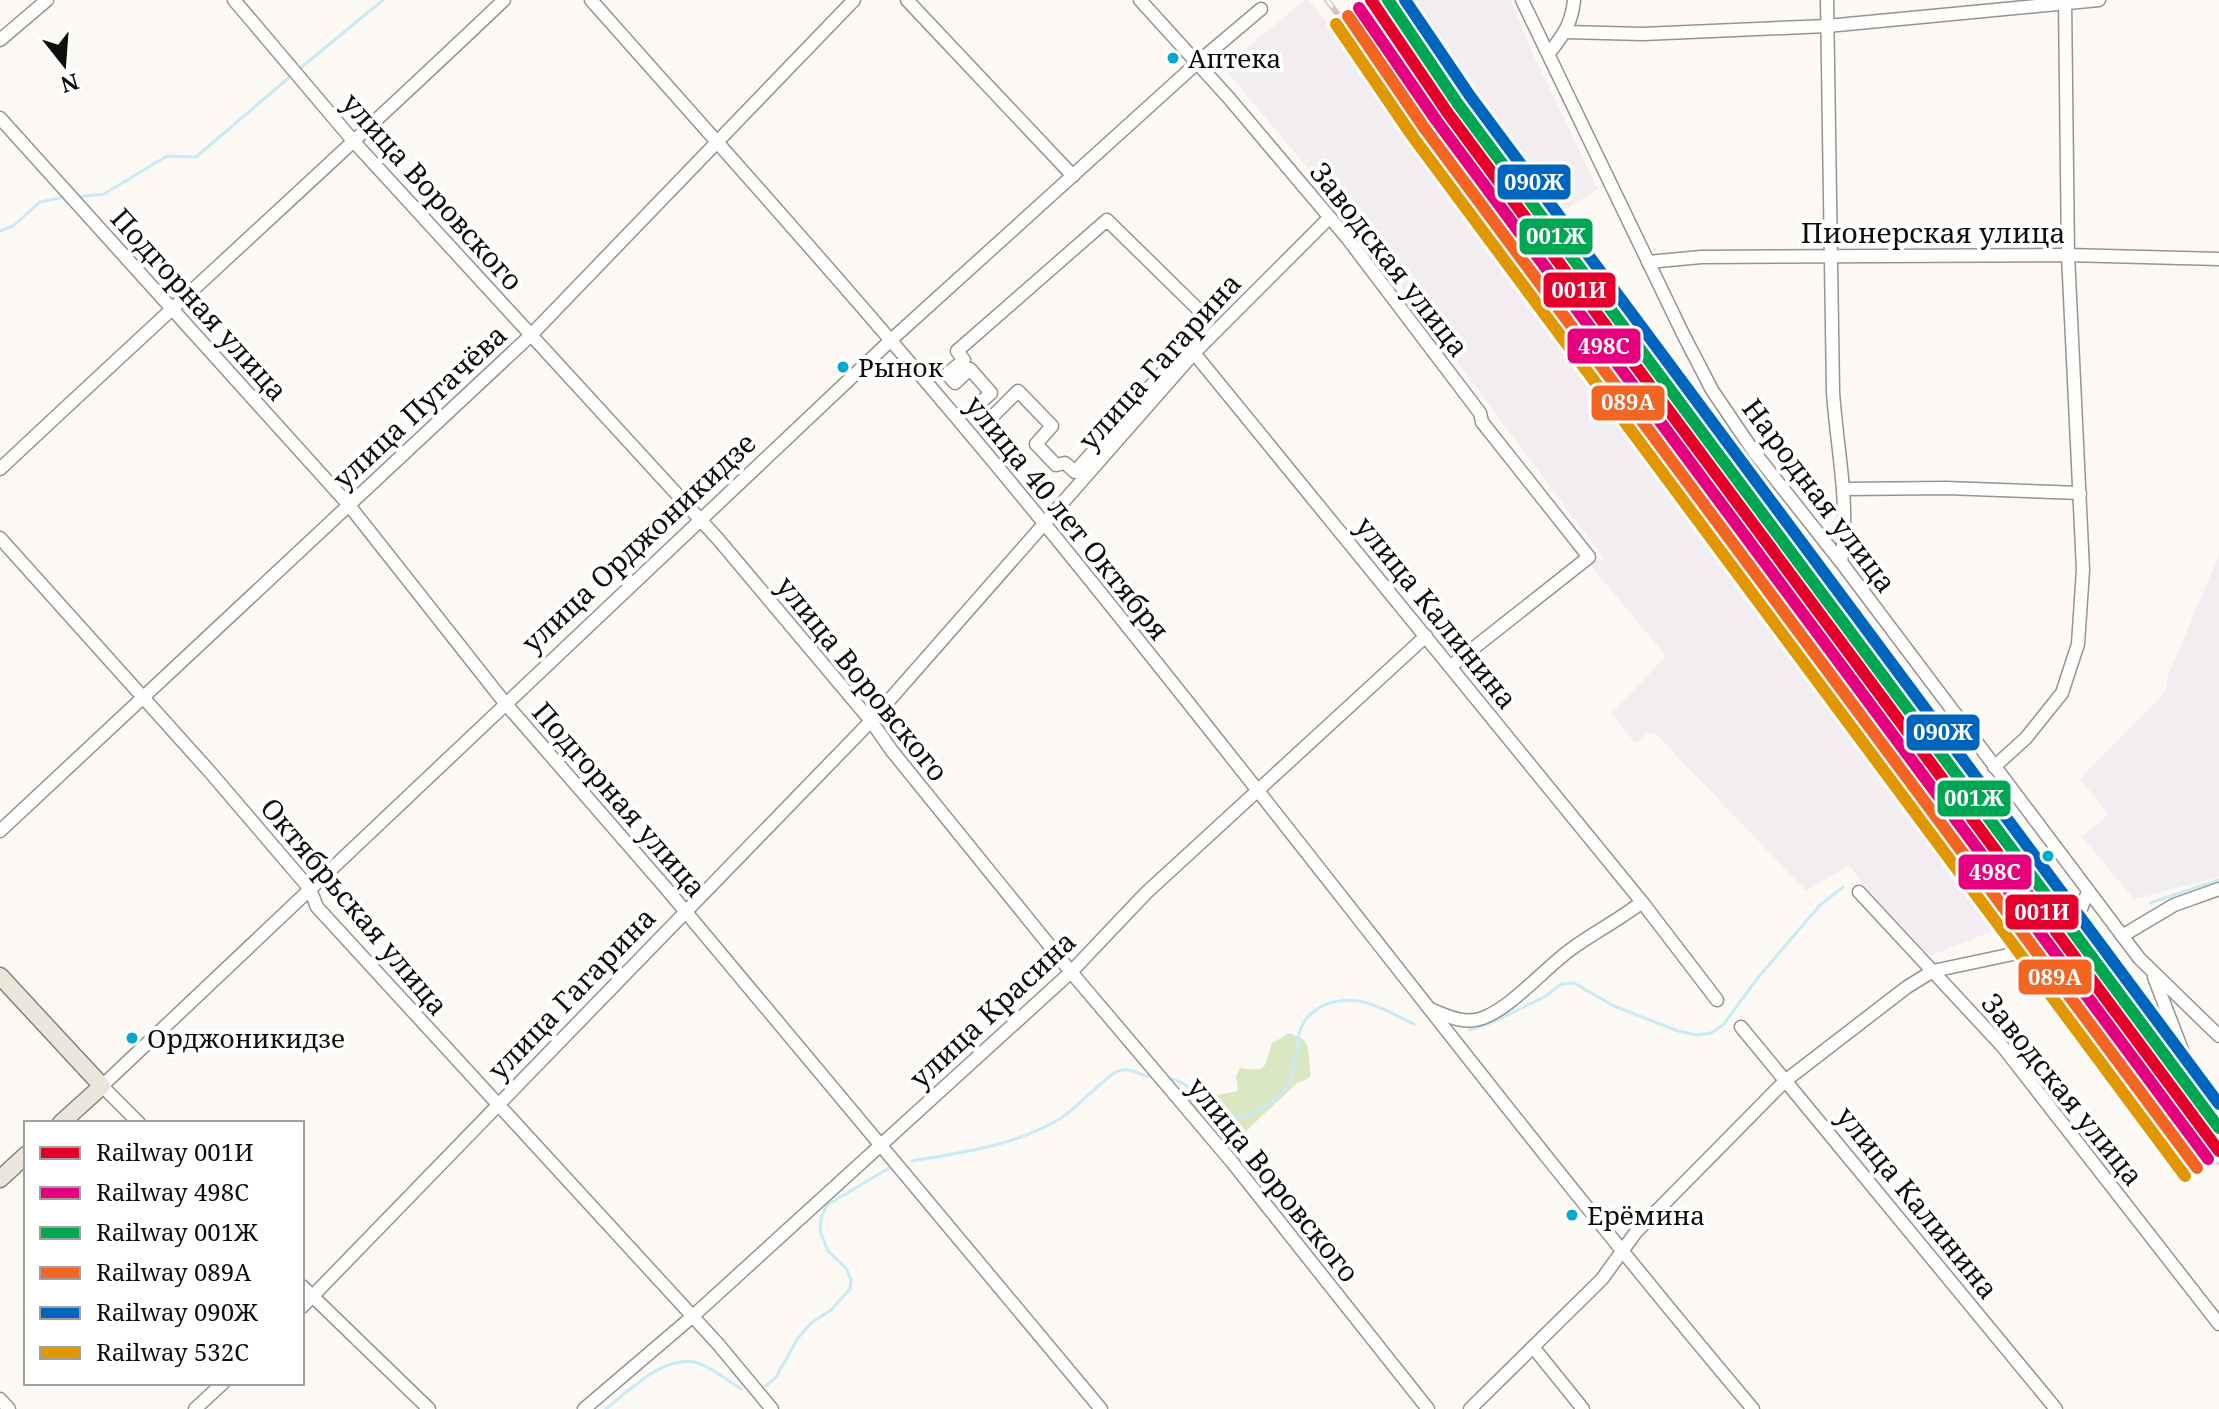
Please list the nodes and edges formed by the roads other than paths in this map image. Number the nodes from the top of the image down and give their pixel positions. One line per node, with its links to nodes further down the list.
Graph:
1 (47, 0): 16 (street)
2 (234, 0): 21 (street, улица Воровского)
3 (504, 0): 21 (street)
4 (591, 0): 20 (street, улица 40 лет Октября)
5 (854, 0): 20 (street, улица Пугачёва)
6 (907, 0): 22 (street)
7 (1140, 0): 18 (street, Заводская улица)
8 (1522, 0): 17 (street, Народная улица)
9 (1574, 0): 15 (street)
10 (1827, 0): 14 (street)
11 (2099, 0): 12 (street)
12 (2065, 1): 14 (street); 24 (street)
13 (1261, 9): 18 (street, улица Орджоникидзе)
14 (1827, 26): 15 (street); 25 (street)
15 (1566, 32): 17 (street)
16 (0, 40)
17 (1549, 53): 27 (street, Народная улица)
18 (1197, 63): 22 (street, улица Орджоникидзе); 23 (street, Заводская улица)
19 (0, 118): 28 (street, Подгорная улица)
20 (716, 141): 29 (street, улица Пугачёва); 30 (street, улица 40 лет Октября)
21 (355, 143): 28 (street); 29 (street, улица Воровского)
22 (1073, 176): 30 (street, улица Орджоникидзе)
23 (1329, 218): 31 (street, улица Гагарина); 42 (street, Заводская улица)
24 (2068, 255): 25 (street, Пионерская улица); 26 (street, Пионерская улица); 35 (street)
25 (1831, 257): 27 (street, Пионерская улица); 34 (street)
26 (2219, 259)
27 (1648, 262): 40 (street, Народная улица)
28 (172, 307): 33 (street); 36 (street, Подгорная улица)
29 (531, 335): 36 (street, улица Пугачёва); 37 (street, улица Воровского)
30 (891, 340): 37 (street, улица Орджоникидзе); 38 (street, улица 40 лет Октября)
31 (1194, 353): 38 (street, улица Гагарина); 41 (street, улица Калинина)
32 (955, 383): 32 (street)
33 (0, 469)
34 (1845, 489): 35 (street); 40 (street)
35 (2080, 493): 46 (street)
36 (348, 504): 43 (street, улица Пугачёва); 44 (street, Подгорная улица)
37 (699, 520): 44 (street, улица Орджоникидзе); 45 (street, улица Воровского)
38 (1046, 525): 45 (street, улица Гагарина); 47 (street, улица 40 лет Октября)
39 (0, 538): 43 (street, Октябрьская улица)
40 (1841, 562): 46 (street, Народная улица)
41 (1426, 636): 42 (street, улица Калинина); 47 (street, улица Красина)
42 (1451, 666): 53 (street, улица Калинина)
43 (143, 697): 48 (street, улица Пугачёва); 49 (street, Октябрьская улица)
44 (505, 703): 49 (street, улица Орджоникидзе); 54 (street, Подгорная улица)
45 (871, 721): 54 (street, улица Гагарина); 59 (street, улица Воровского)
46 (1994, 767): 52 (street, Народная улица)
47 (1258, 793): 59 (street, улица Красина); 63 (street, улица 40 лет Октября)
48 (0, 831)
49 (310, 889): 67 (street, улица Орджоникидзе); 68 (street, Октябрьская улица)
50 (2219, 889): 56 (street)
51 (1859, 892): 58 (street, Заводская улица)
52 (2088, 892): 55 (street); 56 (street, Народная улица)
53 (1642, 902): 62 (street, улица Калинина); 63 (street)
54 (685, 911): 68 (street, улица Гагарина); 72 (street, Подгорная улица)
55 (2063, 930)
56 (2122, 936): 60 (street, Народная улица)
57 (2051, 939): 58 (street)
58 (1933, 971): 66 (street); 80 (street, Заводская улица)
59 (1071, 972): 72 (street, улица Красина); 90 (street, улица Воровского)
60 (2153, 974): 65 (street, Народная улица); 69 (street, Народная улица)
61 (0, 976): 67 (main road)
62 (1717, 1000)
63 (1427, 1008): 75 (street, улица 40 лет Октября)
64 (1741, 1027): 66 (street, улица Калинина)
65 (2219, 1036)
66 (1785, 1081): 75 (street); 94 (street, улица Калинина)
67 (102, 1086): 70 (main road, улица Орджоникидзе); 71 (street)
68 (496, 1104): 77 (street, улица Гагарина); 79 (street, Октябрьская улица)
69 (2219, 1114)
70 (63, 1121)
71 (137, 1121)
72 (881, 1143): 79 (street, улица Красина); 89 (street, Подгорная улица)
73 (24, 1157): 74 (main road)
74 (0, 1179)
75 (1621, 1252): 81 (street); 93 (street, улица 40 лет Октября)
76 (304, 1288): 77 (street)
77 (313, 1297): 78 (street, улица Гагарина); 86 (street)
78 (304, 1305)
79 (693, 1316): 87 (street, улица Красина); 88 (street, Октябрьская улица)
80 (2219, 1324)
81 (1533, 1347): 91 (street); 92 (street)
82 (221, 1385): 85 (street)
83 (0, 1399): 84 (street)
84 (9, 1409)
85 (195, 1409)
86 (429, 1409)
87 (584, 1409)
88 (772, 1409)
89 (1101, 1409)
90 (1428, 1409)
91 (1470, 1409)
92 (1583, 1409)
93 (1753, 1409)
94 (2056, 1409)

